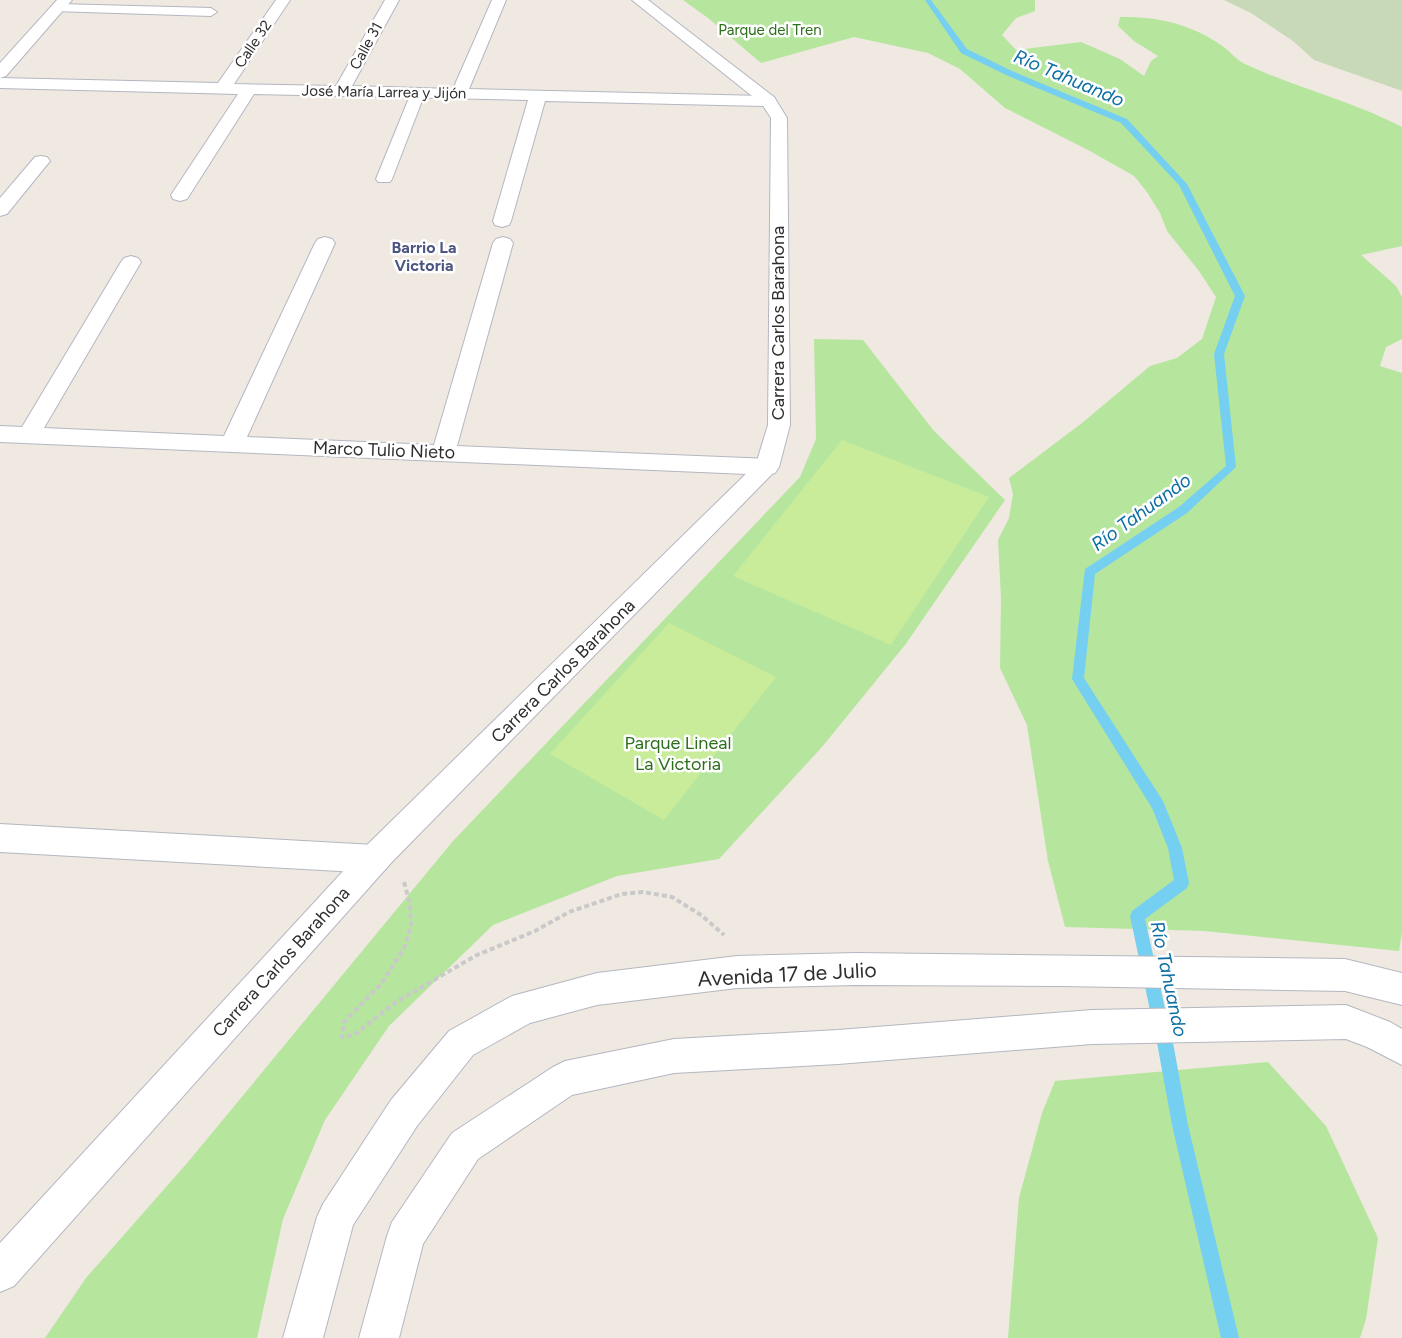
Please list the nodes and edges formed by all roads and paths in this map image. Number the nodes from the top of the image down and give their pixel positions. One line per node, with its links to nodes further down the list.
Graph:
1 (283, 0): 10 (street, Calle 32)
2 (392, 0): 12 (street, Calle 31)
3 (500, 0): 14 (street)
4 (639, 0): 16 (street, Carrera Carlos Barahona)
5 (61, 4): 6 (lane); 8 (street)
6 (156, 5): 7 (lane)
7 (212, 12)
8 (0, 73)
9 (0, 83): 10 (street, José María Larrea y Jijón)
10 (223, 88): 11 (street, José María Larrea y Jijón)
11 (249, 89): 12 (street, José María Larrea y Jijón); 19 (street)
12 (341, 91): 13 (street, José María Larrea y Jijón)
13 (418, 93): 14 (street, José María Larrea y Jijón); 18 (lane)
14 (459, 94): 15 (street, José María Larrea y Jijón)
15 (538, 96): 16 (street, José María Larrea y Jijón); 21 (street)
16 (768, 101): 29 (street, Carrera Carlos Barahona)
17 (40, 161): 20 (street)
18 (384, 179)
19 (180, 195)
20 (0, 210)
21 (502, 221)
22 (503, 243): 28 (street)
23 (325, 244): 27 (street)
24 (131, 262): 26 (street)
25 (0, 434): 26 (street, Marco Tulio Nieto)
26 (29, 435): 27 (street, Marco Tulio Nieto)
27 (232, 444): 28 (street, Marco Tulio Nieto)
28 (443, 453): 29 (street, Marco Tulio Nieto)
29 (767, 467): 31 (street, Carrera Carlos Barahona)
30 (0, 838): 31 (street)
31 (377, 856): 32 (path); 36 (street, Carrera Carlos Barahona)
32 (750, 972): 33 (street, Avenida 17 de Julio); 37 (street, Avenida 17 de Julio)
33 (1402, 989)
34 (1390, 1041): 35 (street); 38 (street)
35 (1402, 1064)
36 (0, 1272)
37 (303, 1338)
38 (379, 1338)

